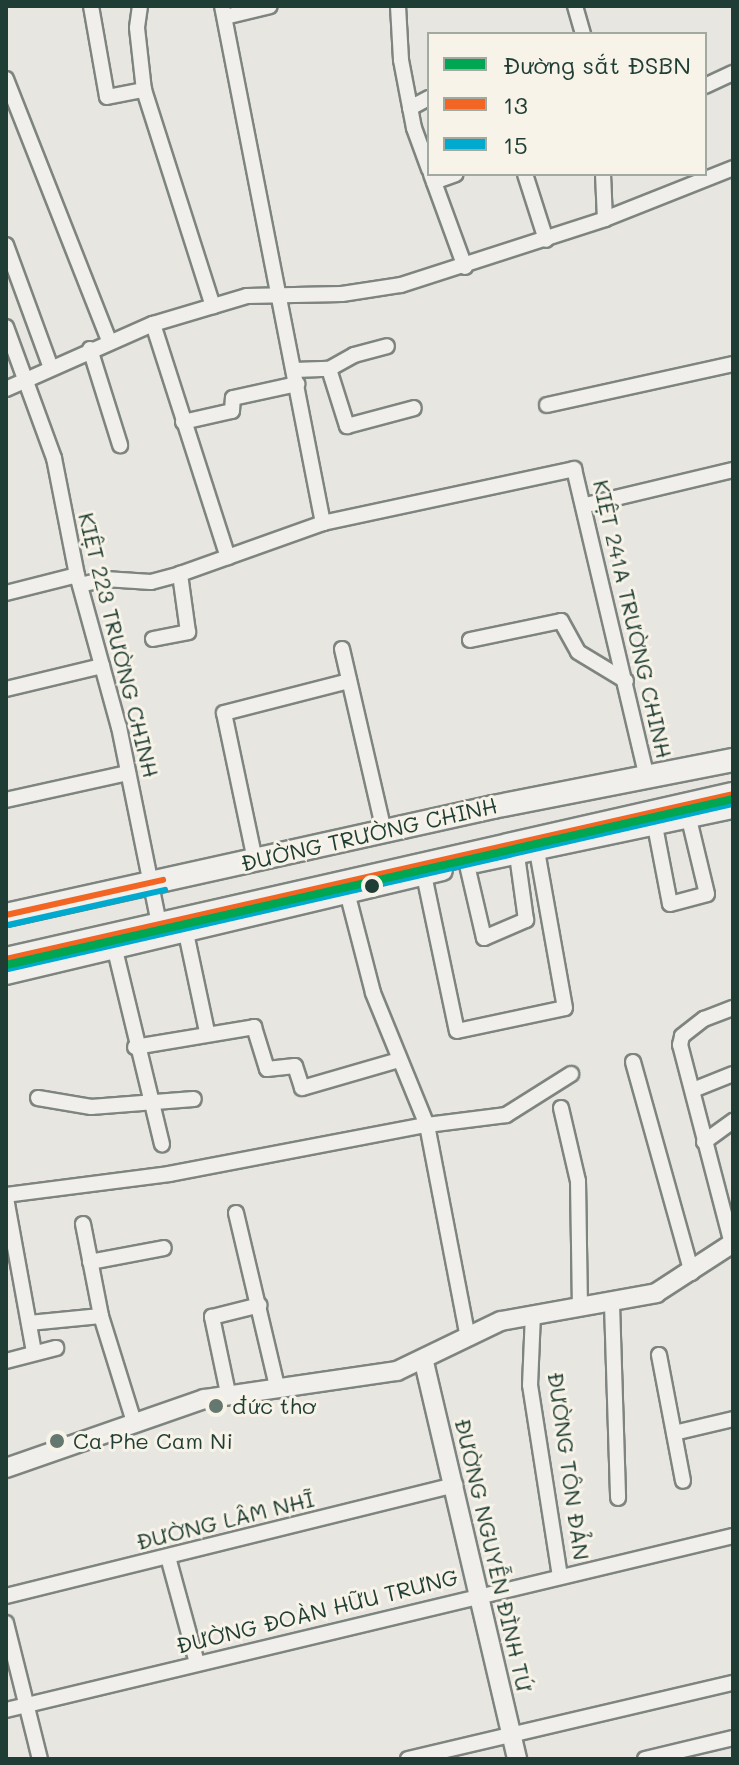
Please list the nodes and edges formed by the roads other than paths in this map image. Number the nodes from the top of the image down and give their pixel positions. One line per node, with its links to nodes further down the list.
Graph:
1 (91, 6): 11 (street)
2 (140, 6): 11 (street)
3 (270, 6): 6 (street)
4 (398, 6): 13 (street)
5 (575, 6): 7 (street)
6 (223, 12): 24 (street)
7 (582, 32)
8 (733, 73): 10 (street)
9 (6, 79): 14 (street)
10 (707, 85)
11 (144, 90): 25 (street)
12 (427, 99): 13 (street)
13 (410, 108): 15 (street)
14 (13, 111): 28 (street)
15 (427, 162)
16 (733, 168): 20 (street)
17 (431, 176): 23 (street)
18 (526, 176): 21 (street)
19 (603, 176): 20 (street)
20 (605, 219): 21 (street)
21 (546, 240): 23 (street)
22 (6, 245): 32 (street)
23 (465, 267): 24 (street)
24 (278, 295): 25 (street); 34 (street)
25 (213, 306): 26 (street)
26 (153, 324): 28 (street); 39 (street)
27 (6, 327): 35 (street, KIỆT 223 TRƯỜNG CHINH)
28 (109, 340): 30 (street)
29 (387, 346): 33 (street)
30 (90, 349): 32 (street); 40 (street)
31 (733, 364): 37 (street)
32 (51, 368): 35 (street)
33 (329, 369): 34 (street); 38 (street)
34 (295, 377): 39 (street); 43 (street)
35 (27, 379): 36 (street); 46 (street, KIỆT 223 TRƯỜNG CHINH)
36 (6, 389)
37 (547, 405)
38 (414, 408)
39 (183, 422): 44 (street)
40 (120, 445)
41 (733, 470): 42 (street)
42 (586, 505): 43 (street, KIỆT 241A TRƯỜNG CHINH); 53 (street, KIỆT 241A TRƯỜNG CHINH)
43 (323, 523): 44 (street)
44 (228, 557): 45 (street)
45 (180, 574): 46 (street); 48 (street)
46 (78, 580): 47 (street); 51 (street, KIỆT 223 TRƯỜNG CHINH)
47 (6, 593)
48 (153, 639)
49 (470, 640): 53 (street)
50 (342, 649): 52 (street)
51 (102, 666): 54 (street); 56 (street, KIỆT 223 TRƯỜNG CHINH)
52 (349, 681): 64 (street); 66 (street)
53 (626, 681): 57 (street, KIỆT 241A TRƯỜNG CHINH)
54 (6, 689)
55 (733, 760): 57 (highway, ĐƯỜNG TRƯỜNG CHINH)
56 (128, 773): 59 (street); 69 (street, KIỆT 223 TRƯỜNG CHINH)
57 (647, 777): 60 (highway, ĐƯỜNG TRƯỜNG CHINH)
58 (733, 794): 65 (highway, ĐƯỜNG TRƯỜNG CHINH)
59 (6, 800)
60 (515, 802): 64 (highway, ĐƯỜNG TRƯỜNG CHINH); 65 (highway)
61 (733, 809): 62 (street)
62 (689, 819): 63 (street); 63 (street)
63 (655, 826): 65 (street)
64 (384, 831): 66 (highway, ĐƯỜNG TRƯỜNG CHINH)
65 (526, 848): 67 (street); 67 (street); 68 (street); 72 (highway, ĐƯỜNG TRƯỜNG CHINH)
66 (255, 860): 69 (highway, ĐƯỜNG TRƯỜNG CHINH)
67 (467, 865): 68 (street)
68 (424, 875): 70 (street)
69 (151, 883): 71 (highway, ĐƯỜNG TRƯỜNG CHINH); 72 (street, KIỆT 223 TRƯỜNG CHINH)
70 (348, 896): 73 (street); 80 (street)
71 (6, 915)
72 (159, 924): 75 (highway, ĐƯỜNG TRƯỜNG CHINH)
73 (186, 933): 74 (street); 78 (street)
74 (115, 950): 76 (street); 79 (street)
75 (6, 959)
76 (6, 975)
77 (733, 1008): 84 (street)
78 (207, 1032): 79 (street); 80 (street)
79 (135, 1047): 87 (street)
80 (399, 1060): 90 (street)
81 (633, 1062): 100 (street)
82 (571, 1074): 90 (street)
83 (733, 1074): 84 (street)
84 (693, 1090): 91 (street)
85 (38, 1098): 87 (street)
86 (194, 1099): 87 (street)
87 (150, 1106): 92 (street)
88 (561, 1108): 103 (street)
89 (733, 1121): 91 (street)
90 (427, 1125): 93 (street); 107 (street)
91 (704, 1142): 97 (street)
92 (162, 1144)
93 (6, 1196): 96 (street)
94 (236, 1213): 102 (street)
95 (83, 1224): 99 (street)
96 (10, 1242): 106 (street)
97 (732, 1244): 100 (street)
98 (164, 1248): 99 (street)
99 (90, 1262): 105 (street)
100 (692, 1273): 101 (street)
101 (612, 1304): 103 (street); 121 (street, ĐƯỜNG TÔN ĐẢN)
102 (260, 1305): 113 (street); 114 (street)
103 (580, 1308): 104 (street)
104 (533, 1314): 107 (street); 124 (street, ĐƯỜNG TÔN ĐẢN)
105 (101, 1316): 106 (street); 116 (street)
106 (29, 1323): 109 (street)
107 (468, 1338): 112 (street)
108 (56, 1348): 109 (street)
109 (34, 1352): 111 (street)
110 (659, 1355): 117 (street)
111 (6, 1361)
112 (424, 1362): 113 (street); 120 (street, ĐƯỜNG NGUYỄN ĐÌNH TỨ)
113 (277, 1386): 114 (street)
114 (228, 1393): 116 (street)
115 (733, 1419): 117 (street)
116 (134, 1422): 118 (street)
117 (674, 1433): 119 (street)
118 (6, 1468)
119 (683, 1481)
120 (455, 1485): 123 (street, ĐƯỜNG LÂM NHĨ); 125 (street, ĐƯỜNG NGUYỄN ĐÌNH TỨ)
121 (618, 1498)
122 (733, 1536): 124 (street, ĐƯỜNG ĐOÀN HỮU TRƯNG)
123 (168, 1557): 126 (street, ĐƯỜNG LÂM NHĨ); 128 (street)
124 (560, 1576): 125 (street, ĐƯỜNG ĐOÀN HỮU TRƯNG)
125 (480, 1594): 128 (street, ĐƯỜNG ĐOÀN HỮU TRƯNG); 133 (street, ĐƯỜNG NGUYỄN ĐÌNH TỨ)
126 (6, 1596)
127 (6, 1623): 130 (street)
128 (197, 1663): 130 (street, ĐƯỜNG ĐOÀN HỮU TRƯNG)
129 (733, 1683): 133 (street)
130 (26, 1705): 131 (street, ĐƯỜNG ĐOÀN HỮU TRƯNG); 134 (street)
131 (6, 1710)
132 (733, 1738): 136 (street)
133 (514, 1747): 135 (street)
134 (40, 1759)
135 (408, 1759)
136 (645, 1759)

